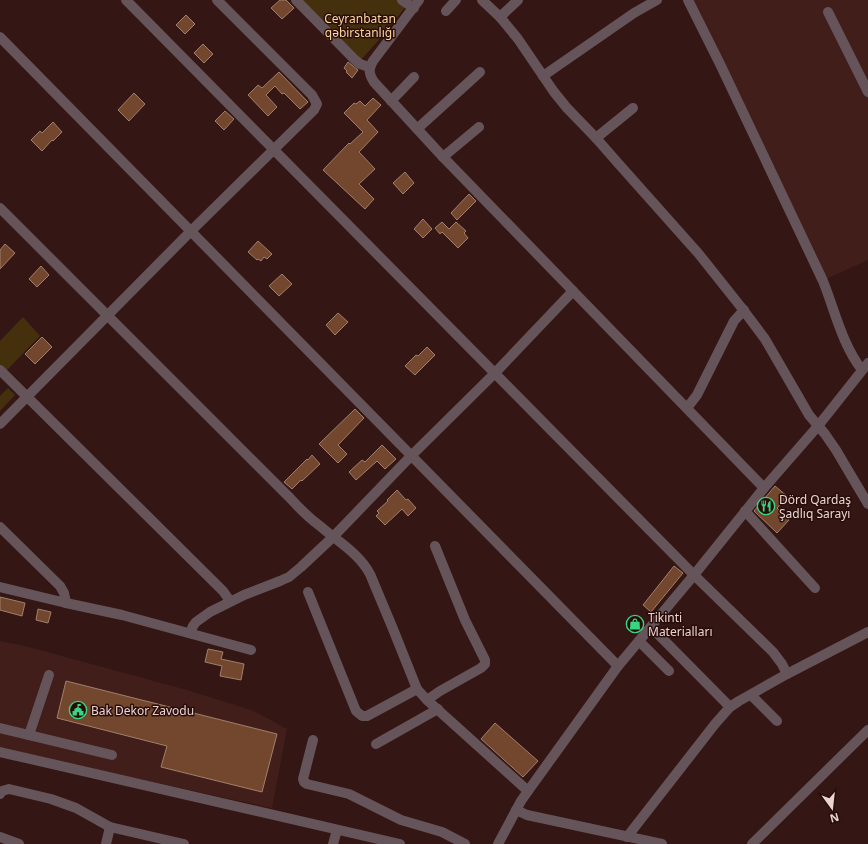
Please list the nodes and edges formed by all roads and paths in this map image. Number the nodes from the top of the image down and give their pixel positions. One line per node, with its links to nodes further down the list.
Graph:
1 (126, 0): 25 (street)
2 (217, 0): 25 (street)
3 (296, 0): 15 (street)
4 (402, 0): 10 (street)
5 (456, 0): 11 (street)
6 (482, 0): 13 (street)
7 (518, 0): 13 (street)
8 (657, 0): 17 (street)
9 (688, 0): 32 (street)
10 (417, 4): 15 (street)
11 (446, 11)
12 (828, 12): 19 (street)
13 (500, 17): 17 (street)
14 (0, 37): 28 (street)
15 (369, 67): 20 (street)
16 (480, 72): 23 (street)
17 (543, 76): 24 (street)
18 (414, 77): 20 (street)
19 (868, 92)
20 (391, 101): 23 (street)
21 (633, 108): 24 (street)
22 (479, 127): 26 (street)
23 (417, 129): 26 (street)
24 (596, 138): 30 (street)
25 (274, 149): 28 (street); 34 (street)
26 (443, 157): 29 (street)
27 (0, 208): 31 (street)
28 (190, 232): 31 (street); 39 (street)
29 (573, 291): 34 (street); 36 (street)
30 (744, 310): 36 (street); 38 (street)
31 (108, 315): 35 (street); 44 (street)
32 (865, 367): 38 (street)
33 (0, 370): 35 (street)
34 (495, 373): 39 (street); 46 (street)
35 (27, 398): 37 (street); 50 (street)
36 (687, 408): 40 (street)
37 (0, 424)
38 (818, 426): 40 (street); 41 (street)
39 (412, 456): 44 (street); 57 (street)
40 (764, 488): 42 (street)
41 (868, 504)
42 (745, 511): 46 (street); 48 (street)
43 (0, 527): 51 (street)
44 (333, 537): 50 (street); 61 (street)
45 (435, 546): 63 (street)
46 (694, 575): 52 (street); 59 (street)
47 (0, 587): 51 (street)
48 (815, 588)
49 (308, 592): 61 (street)
50 (230, 601): 54 (street)
51 (66, 603): 54 (street)
52 (651, 627): 55 (street); 64 (street)
53 (868, 632): 59 (street)
54 (190, 633): 56 (street)
55 (639, 641): 57 (street); 58 (street)
56 (251, 650)
57 (618, 666): 74 (street)
58 (670, 671)
59 (788, 674): 62 (street)
60 (49, 675): 69 (street)
61 (417, 689): 63 (street)
62 (751, 695): 64 (street); 66 (street)
63 (427, 700): 65 (street)
64 (730, 708): 79 (street)
65 (438, 709): 71 (street); 74 (street)
66 (777, 721)
67 (0, 728): 69 (street)
68 (868, 730): 89 (street)
69 (29, 736): 73 (street)
70 (313, 740): 86 (street)
71 (376, 744)
72 (0, 752): 78 (street)
73 (112, 755)
74 (528, 791): 76 (street)
75 (0, 794): 77 (street)
76 (516, 810): 79 (street); 87 (street)
77 (110, 826): 82 (street); 83 (street)
78 (337, 830): 84 (street); 85 (street)
79 (628, 836): 88 (street)
80 (0, 837): 81 (street)
81 (18, 844)
82 (106, 844)
83 (184, 844)
84 (333, 844)
85 (400, 844)
86 (465, 844)
87 (498, 844)
88 (662, 844)
89 (752, 844)

